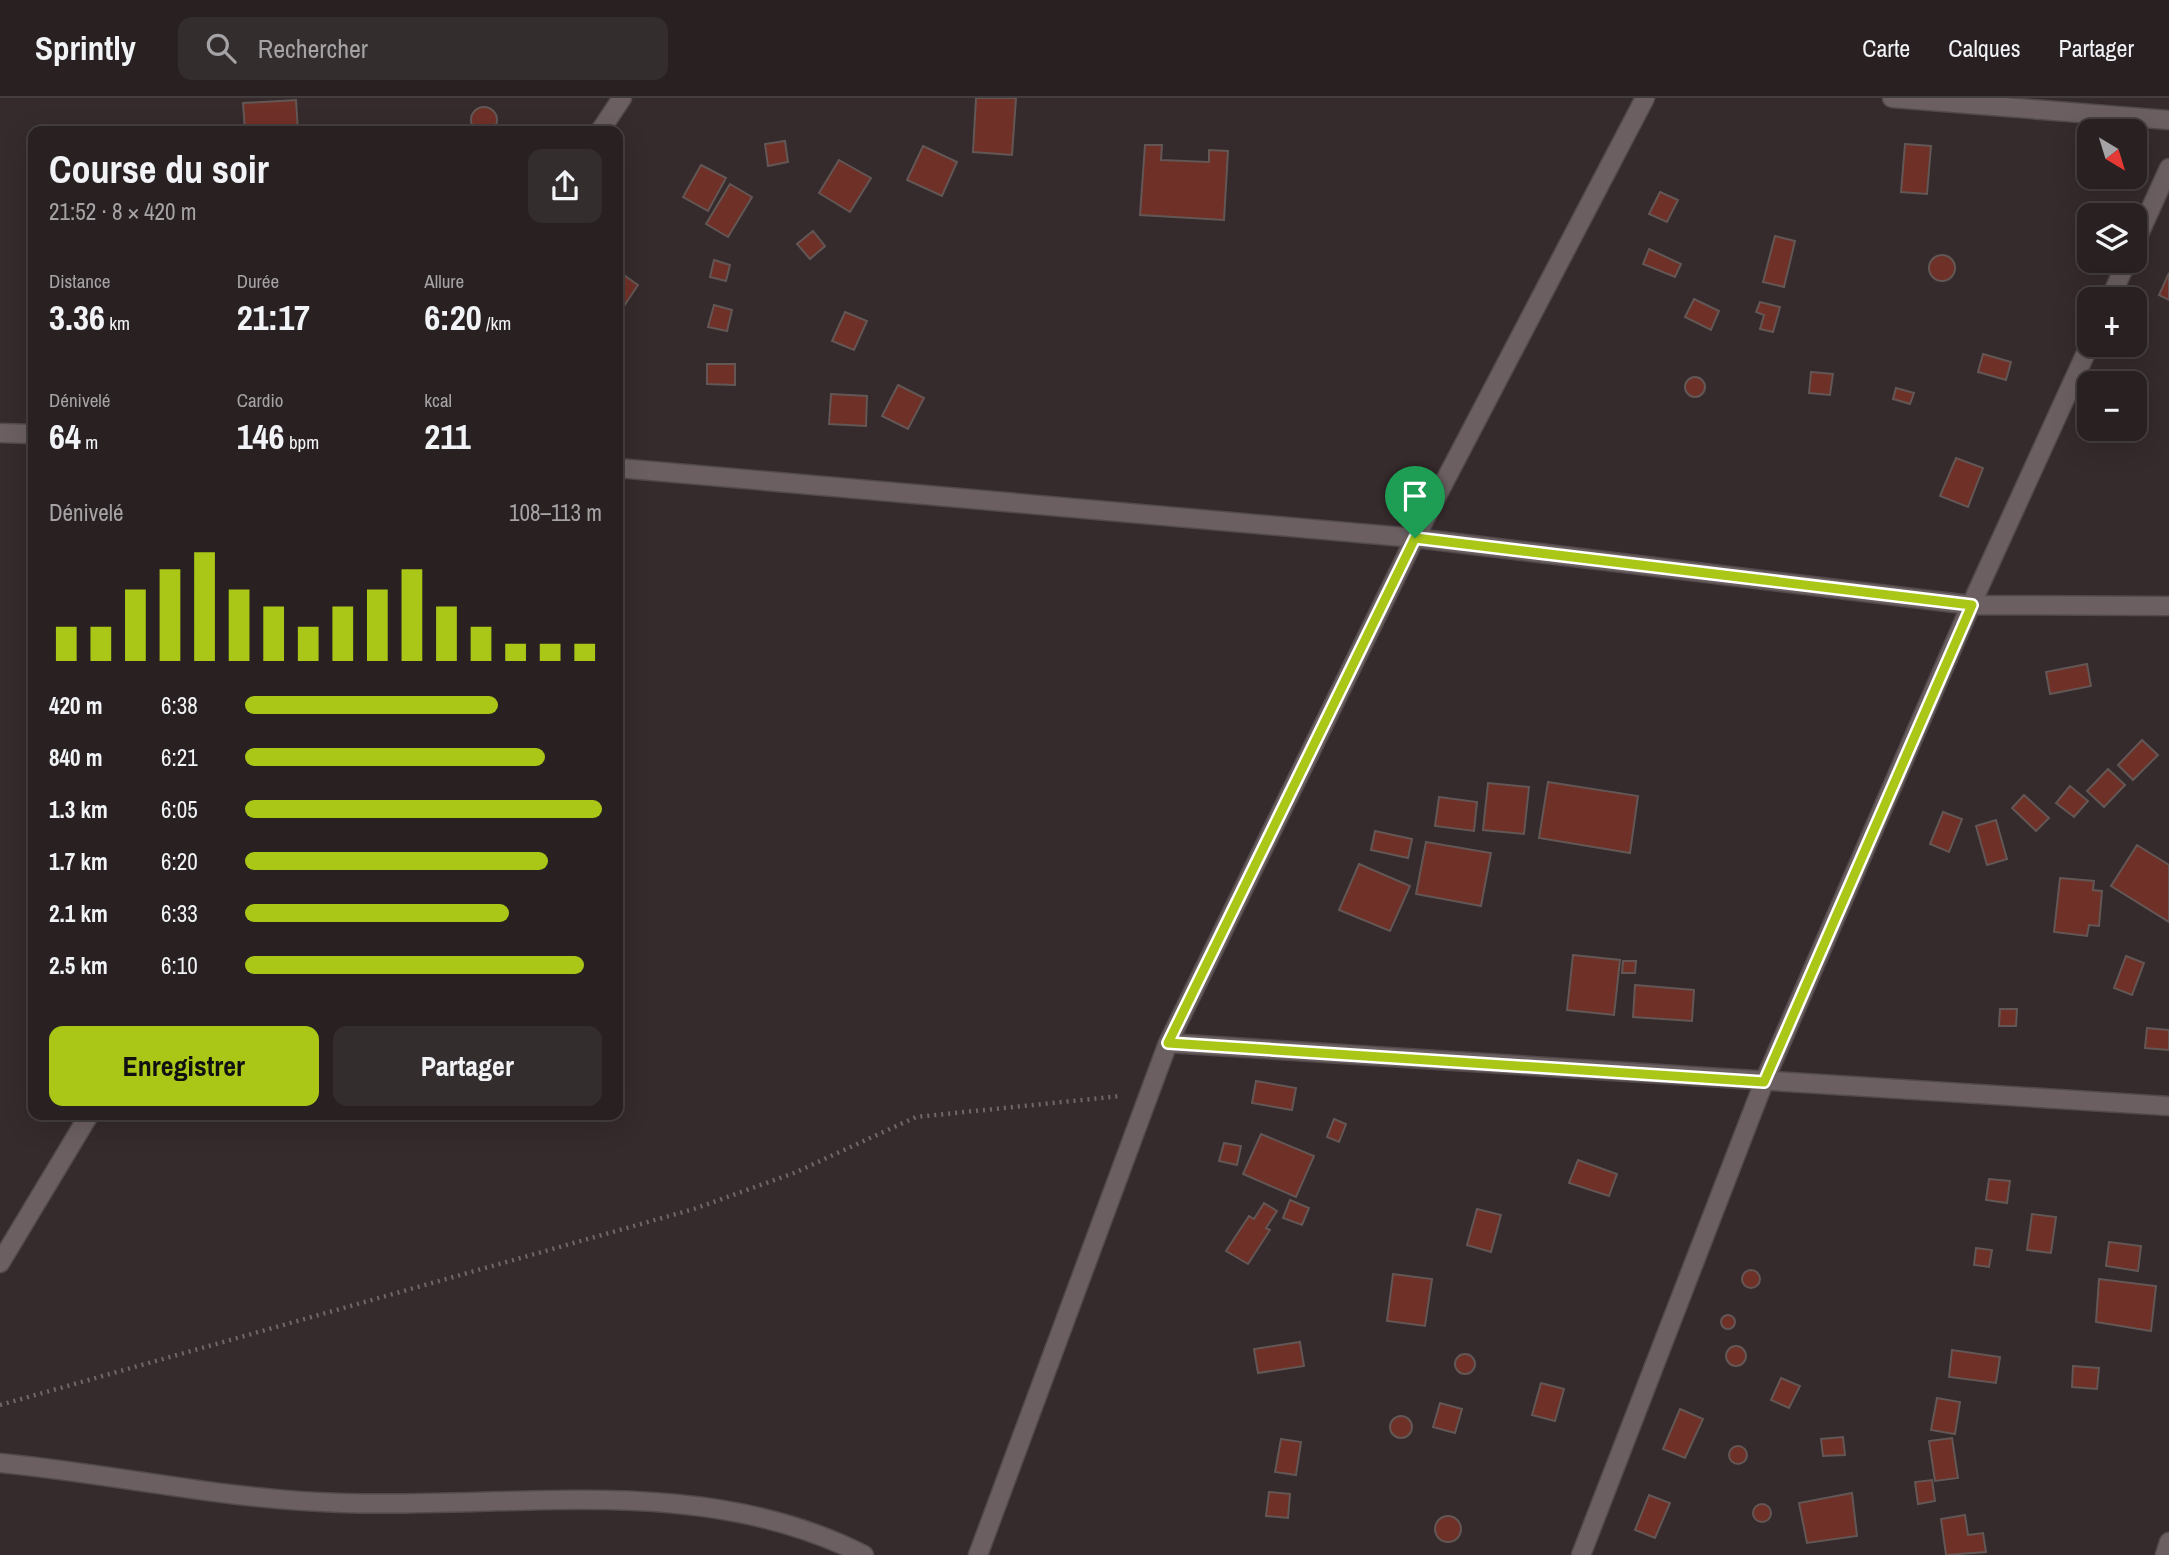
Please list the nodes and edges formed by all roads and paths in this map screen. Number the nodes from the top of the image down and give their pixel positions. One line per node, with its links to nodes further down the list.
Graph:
1 (622, 98): 5 (street)
2 (1645, 98): 12 (street)
3 (1892, 98): 4 (street)
4 (2169, 120)
5 (603, 126)
6 (2169, 168): 7 (street)
7 (2147, 217)
8 (2084, 357): 13 (street)
9 (0, 433): 10 (street)
10 (28, 434)
11 (623, 468): 12 (street)
12 (1415, 538): 13 (street); 15 (street)
13 (1972, 605): 14 (street); 16 (street)
14 (2169, 606)
15 (1168, 1043): 16 (street); 17 (street)
16 (1764, 1082): 18 (street); 26 (street)
17 (1150, 1093): 21 (path); 25 (street)
18 (2169, 1105)
19 (86, 1120): 20 (street)
20 (0, 1263)
21 (0, 1405)
22 (0, 1463): 24 (street)
23 (2169, 1542): 27 (street)
24 (864, 1555)
25 (978, 1555)
26 (1581, 1555)
27 (2165, 1555)

